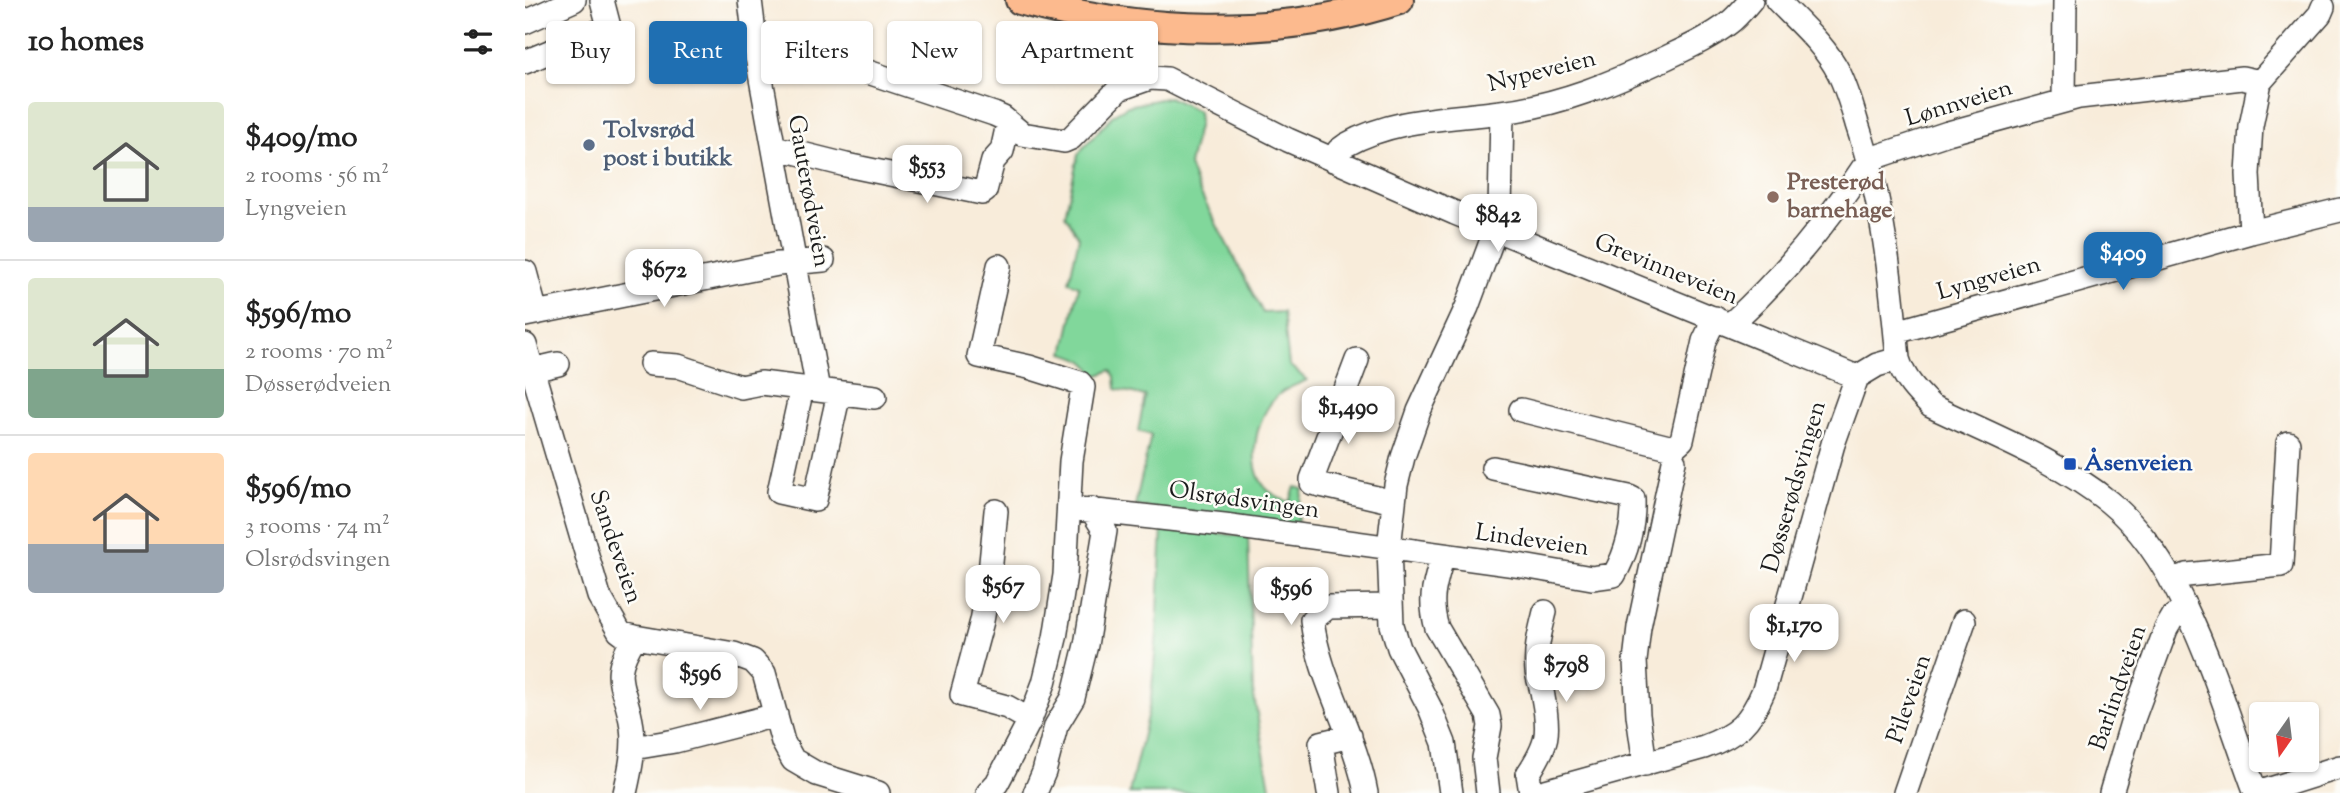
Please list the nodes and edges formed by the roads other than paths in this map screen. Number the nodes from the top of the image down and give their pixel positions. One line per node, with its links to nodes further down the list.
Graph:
1 (574, 0): 10 (street)
2 (602, 0): 12 (street)
3 (750, 0): 11 (street, Gauterødveien)
4 (1020, 0): 5 (main road)
5 (1399, 0)
6 (1751, 0): 15 (street, Nypeveien)
7 (2065, 0): 14 (street)
8 (1785, 3): 19 (street)
9 (2323, 7): 13 (street)
10 (525, 22)
11 (757, 57): 16 (street); 17 (street, Gauterødveien)
12 (526, 59)
13 (2260, 82): 14 (street, Lønnveien); 22 (street)
14 (2064, 101): 19 (street, Lønnveien)
15 (1502, 112): 18 (street, Nypeveien); 21 (street)
16 (1008, 124): 17 (street); 18 (street, Grevinneveien)
17 (774, 147): 24 (street, Gauterødveien)
18 (1333, 160): 21 (street, Grevinneveien)
19 (1870, 160): 28 (street); 29 (street)
20 (2340, 210): 22 (street, Lyngveien)
21 (1496, 229): 28 (street, Grevinneveien); 43 (street)
22 (2251, 232): 29 (street, Lyngveien)
23 (823, 260): 24 (street)
24 (795, 261): 27 (street); 37 (street, Gauterødveien)
25 (999, 266): 44 (street)
26 (525, 272): 27 (street)
27 (531, 314)
28 (1723, 321): 36 (street, Grevinneveien); 39 (street)
29 (1896, 332): 31 (street)
30 (525, 345): 35 (street, Sandeveien)
31 (1898, 359): 36 (street); 48 (street)
32 (1357, 360): 43 (street)
33 (558, 364): 35 (street)
34 (650, 364): 37 (street)
35 (532, 370): 53 (street, Sandeveien)
36 (1857, 377): 62 (street, Døsserødsvingen)
37 (820, 390): 38 (street)
38 (875, 397)
39 (1521, 410)
40 (2288, 443): 48 (street)
41 (1674, 461): 62 (street)
42 (1493, 468): 47 (street, Lindeveien)
43 (1394, 502): 46 (street)
44 (1080, 508): 46 (street, Olsrødsvingen); 54 (street); 55 (street)
45 (996, 511): 57 (street)
46 (1389, 548): 47 (street, Lindeveien); 49 (street)
47 (1443, 555): 72 (street)
48 (2171, 580): 50 (street)
49 (1390, 606): 58 (street); 71 (street)
50 (2185, 606): 76 (street, Barlindveien); 77 (street)
51 (1545, 612): 73 (street)
52 (1964, 621): 75 (street, Pileveien)
53 (635, 637): 56 (street); 59 (street, Sandeveien)
54 (1055, 638): 55 (street); 57 (street)
55 (1086, 645): 61 (street)
56 (776, 715): 59 (street); 66 (street)
57 (1030, 720): 60 (street)
58 (1350, 736): 69 (street); 70 (street)
59 (633, 748): 65 (street, Sandeveien)
60 (1015, 751): 61 (street); 67 (street)
61 (1047, 761): 68 (street)
62 (1645, 764): 64 (street, Døsserødsvingen)
63 (2340, 767): 77 (street)
64 (1621, 782): 74 (street, Døsserødsvingen)
65 (625, 793)
66 (878, 793)
67 (988, 793)
68 (1035, 793)
69 (1328, 793)
70 (1366, 793)
71 (1451, 793)
72 (1488, 793)
73 (1531, 793)
74 (1538, 793)
75 (1905, 793)
76 (2111, 793)
77 (2257, 793)

